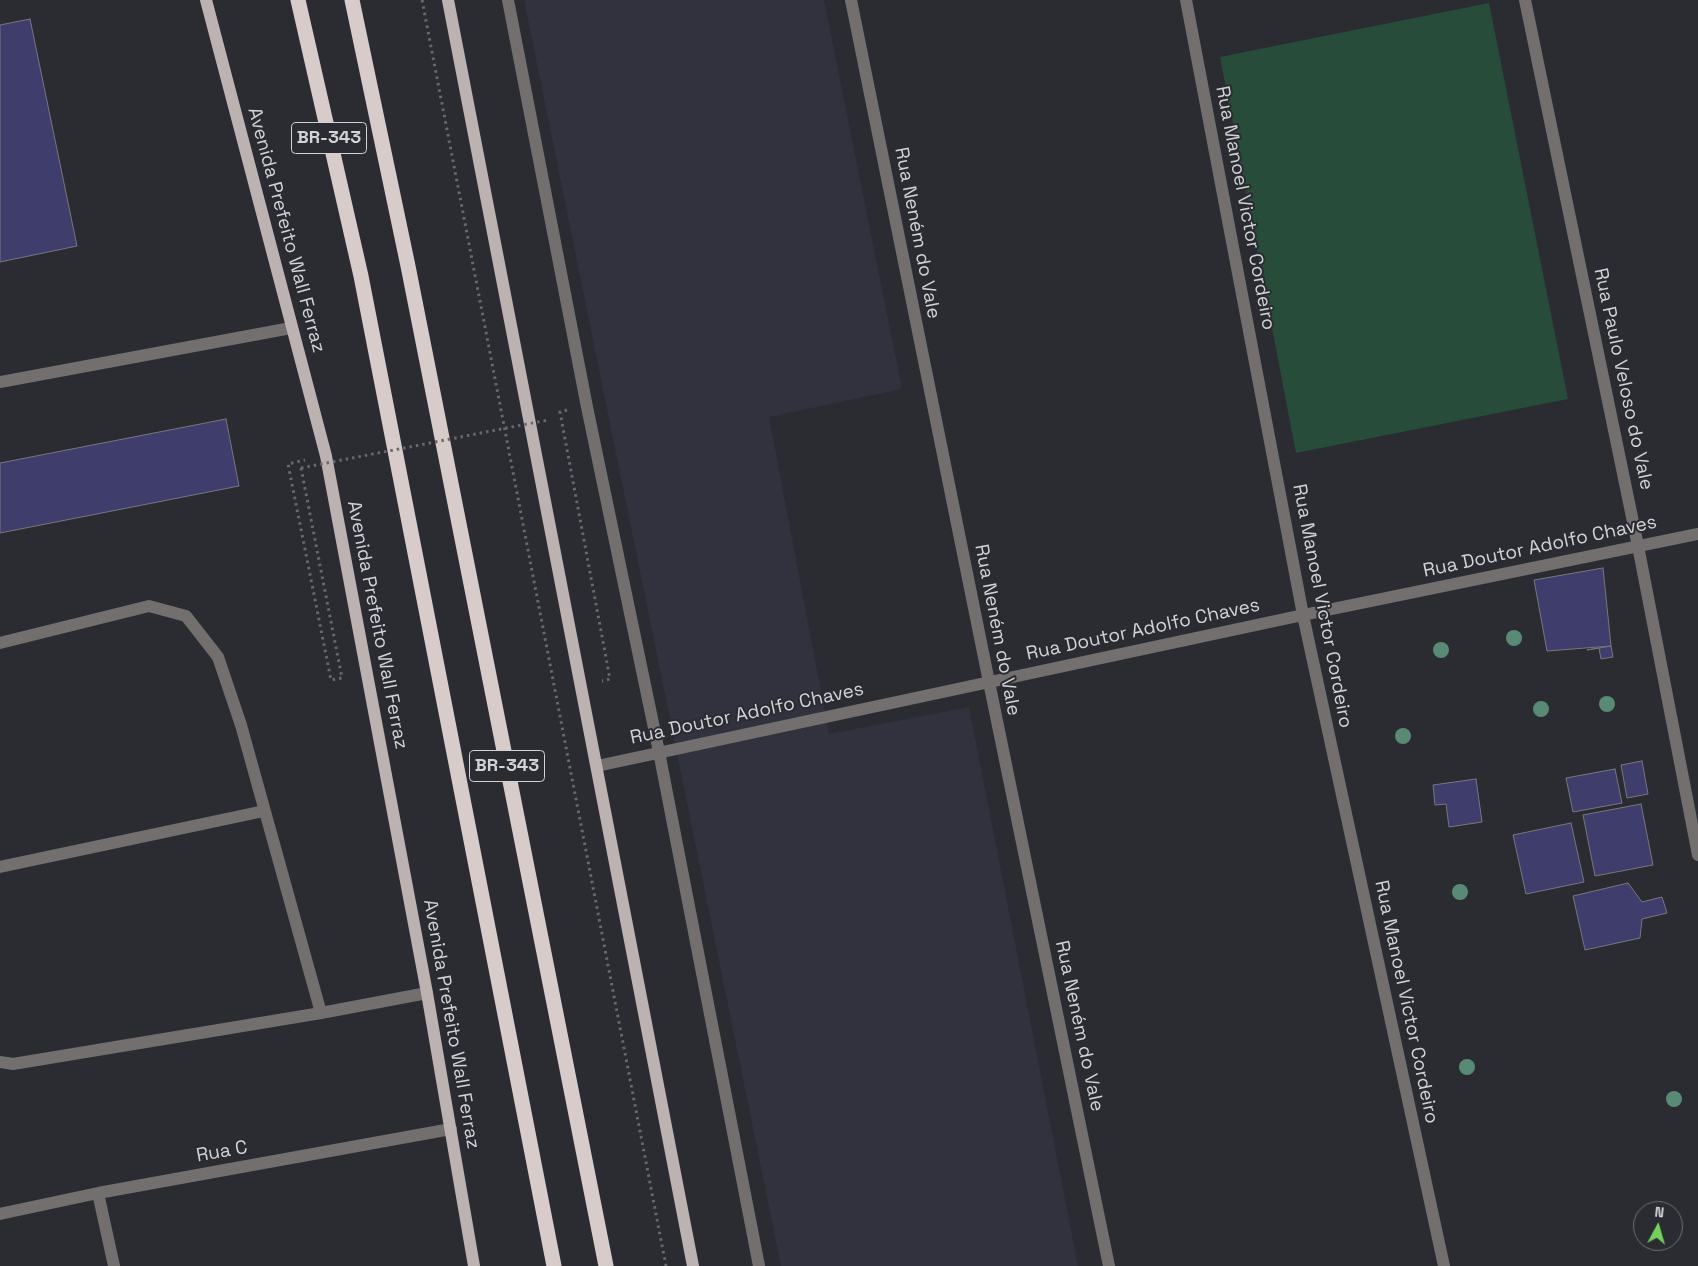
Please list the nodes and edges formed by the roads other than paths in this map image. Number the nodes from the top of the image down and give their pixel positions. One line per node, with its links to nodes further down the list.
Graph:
1 (206, 0): 9 (main road, Avenida Prefeito Wall Ferraz)
2 (298, 0): 29 (highway, BR-343)
3 (352, 0): 30 (highway, BR-343)
4 (448, 0): 17 (main road)
5 (508, 0): 16 (street)
6 (852, 0): 15 (street, Rua Neném do Vale)
7 (1186, 0): 13 (street, Rua Manoel Victor Cordeiro)
8 (1525, 0): 12 (street, Rua Paulo Veloso do Vale)
9 (292, 328): 10 (street); 21 (main road, Avenida Prefeito Wall Ferraz)
10 (0, 382)
11 (1698, 534): 12 (street, Rua Doutor Adolfo Chaves)
12 (1638, 546): 13 (street, Rua Doutor Adolfo Chaves); 19 (street, Rua Paulo Veloso do Vale)
13 (1303, 615): 15 (street, Rua Doutor Adolfo Chaves); 34 (street, Rua Manoel Victor Cordeiro)
14 (0, 643): 18 (street)
15 (989, 682): 16 (street, Rua Doutor Adolfo Chaves); 33 (street, Rua Neném do Vale)
16 (659, 752): 17 (street, Rua Doutor Adolfo Chaves); 32 (street)
17 (597, 766): 31 (main road)
18 (264, 811): 20 (street); 22 (street)
19 (1698, 855)
20 (0, 867)
21 (427, 993): 22 (street); 24 (main road, Avenida Prefeito Wall Ferraz)
22 (321, 1013): 23 (street)
23 (0, 1062)
24 (451, 1129): 25 (street, Rua C); 28 (main road, Avenida Prefeito Wall Ferraz)
25 (98, 1194): 26 (street, Rua C); 27 (street)
26 (0, 1214)
27 (114, 1266)
28 (474, 1266)
29 (554, 1266)
30 (606, 1266)
31 (693, 1266)
32 (759, 1266)
33 (1109, 1266)
34 (1444, 1266)

